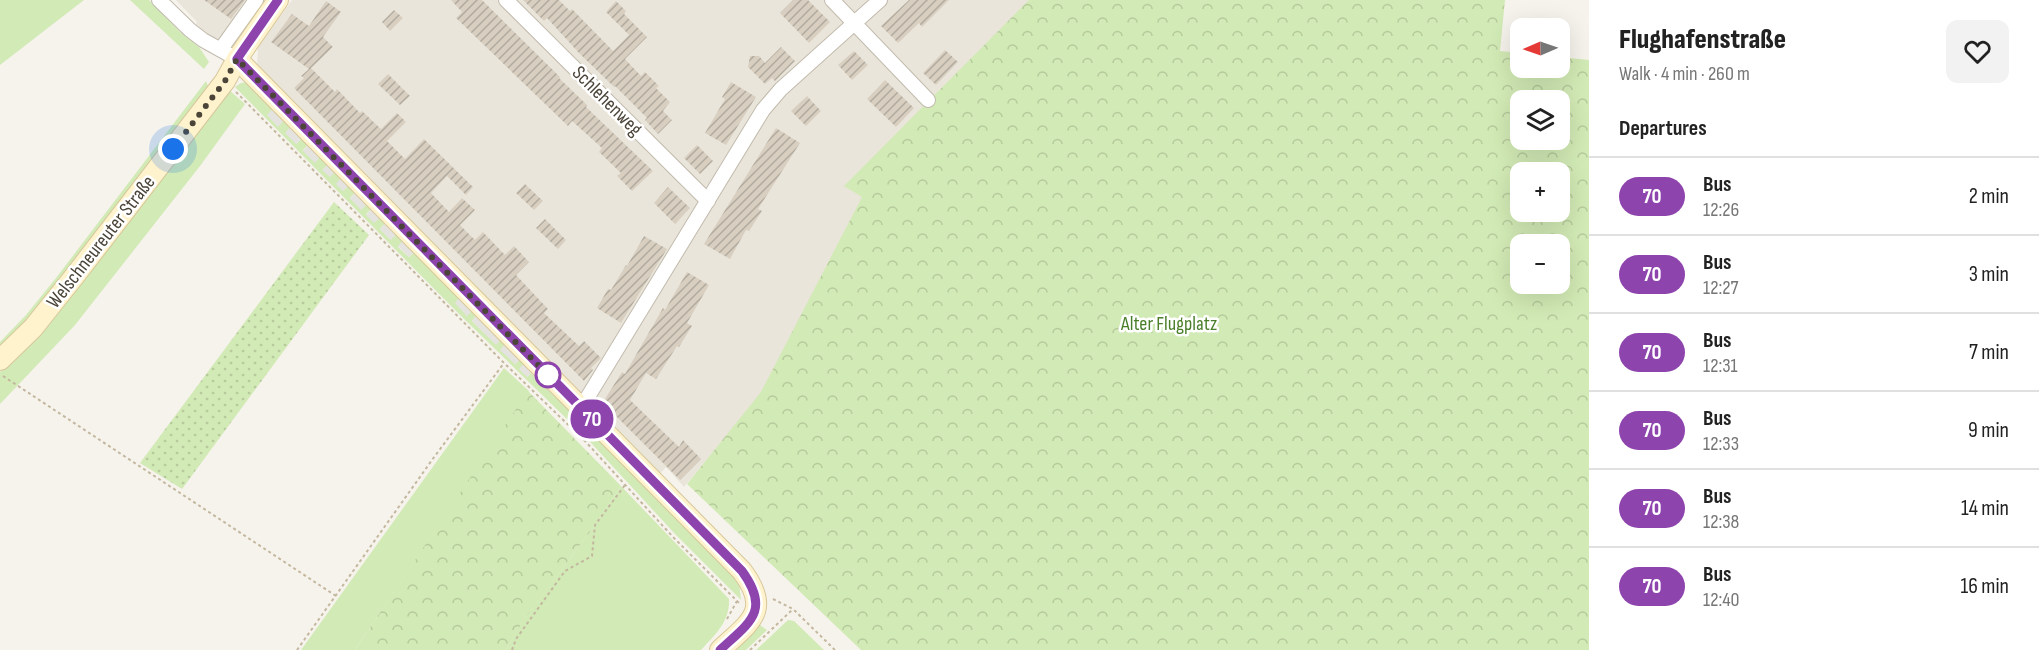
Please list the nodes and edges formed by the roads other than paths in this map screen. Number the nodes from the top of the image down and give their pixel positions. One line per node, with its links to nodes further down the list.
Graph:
1 (159, 0): 8 (street)
2 (256, 0): 8 (street)
3 (278, 0): 8 (main road, Welschneureuter Straße)
4 (506, 0): 10 (street, Schlehenweg)
5 (832, 0): 7 (street)
6 (880, 0): 7 (street)
7 (855, 23): 9 (street); 10 (street)
8 (229, 54): 11 (main road, Welschneureuter Straße); 12 (main road)
9 (928, 100)
10 (708, 201): 12 (street)
11 (0, 360)
12 (581, 408): 13 (main road)
13 (720, 650)

